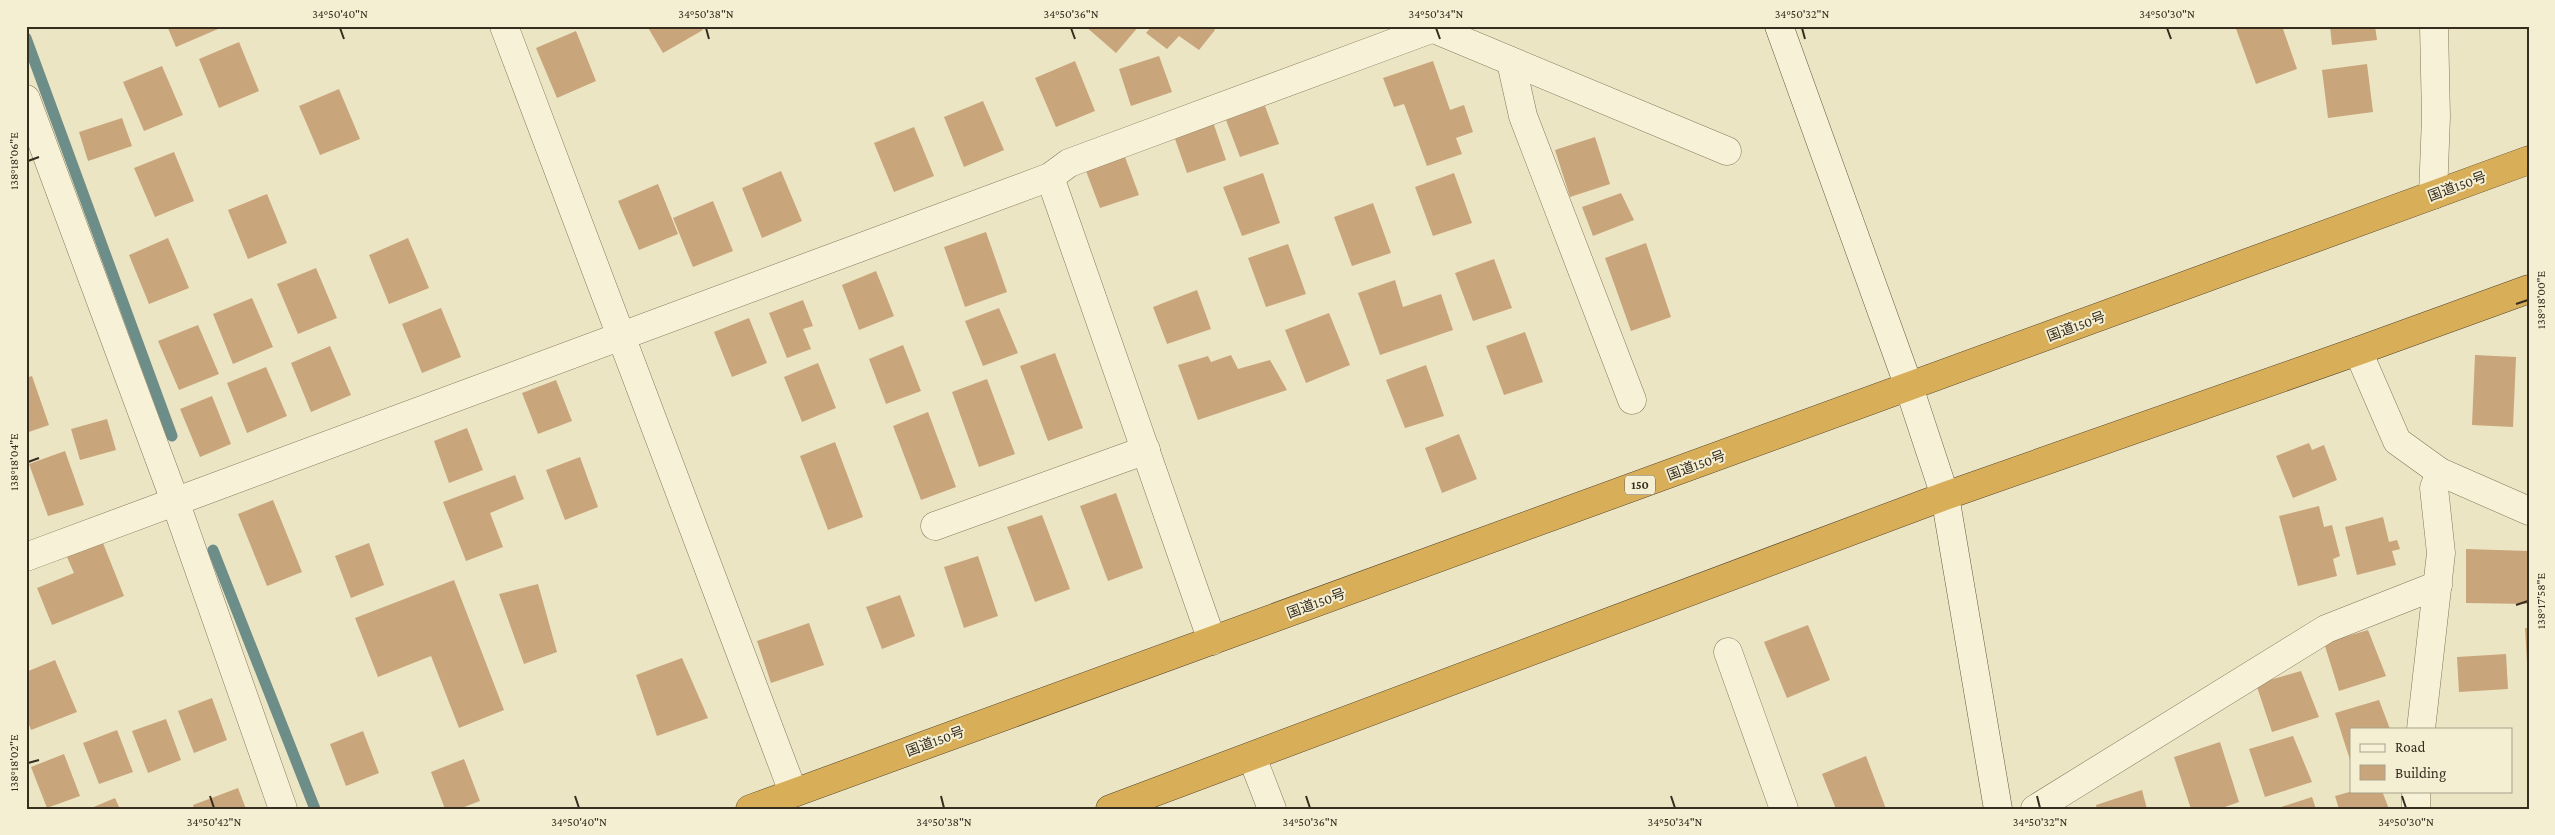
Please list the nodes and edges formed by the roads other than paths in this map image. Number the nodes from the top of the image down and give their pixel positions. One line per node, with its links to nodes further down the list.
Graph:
1 (504, 26): 12 (street)
2 (1779, 26): 14 (street)
3 (2434, 26): 10 (street)
4 (1429, 28): 5 (street); 9 (street)
5 (1511, 62): 7 (street); 15 (street)
6 (26, 99): 19 (street)
7 (1727, 151)
8 (2529, 160): 10 (highway, 国道150号 / 150)
9 (1050, 177): 12 (street); 16 (street)
10 (2433, 194): 14 (highway, 国道150号 / 150)
11 (2529, 289): 13 (highway)
12 (620, 336): 19 (street); 28 (street)
13 (2358, 351): 17 (street); 18 (highway)
14 (1909, 387): 18 (street); 24 (highway, 国道150号 / 150)
15 (1632, 400)
16 (1146, 450): 21 (street); 24 (street)
17 (2440, 472): 20 (street); 23 (street)
18 (1945, 496): 27 (highway); 35 (street)
19 (175, 501): 22 (street); 30 (street)
20 (2529, 511)
21 (935, 526)
22 (26, 557)
23 (2438, 584): 26 (street); 36 (street)
24 (1212, 641): 28 (highway, 国道150号 / 150)
25 (1728, 652): 34 (street)
26 (2421, 728)
27 (1252, 757): 32 (highway); 33 (street)
28 (793, 792): 31 (highway, 国道150号 / 150)
29 (2416, 792): 37 (street)
30 (283, 809)
31 (750, 809)
32 (1110, 809)
33 (1272, 809)
34 (1784, 809)
35 (1998, 809)
36 (2035, 809)
37 (2416, 809)

